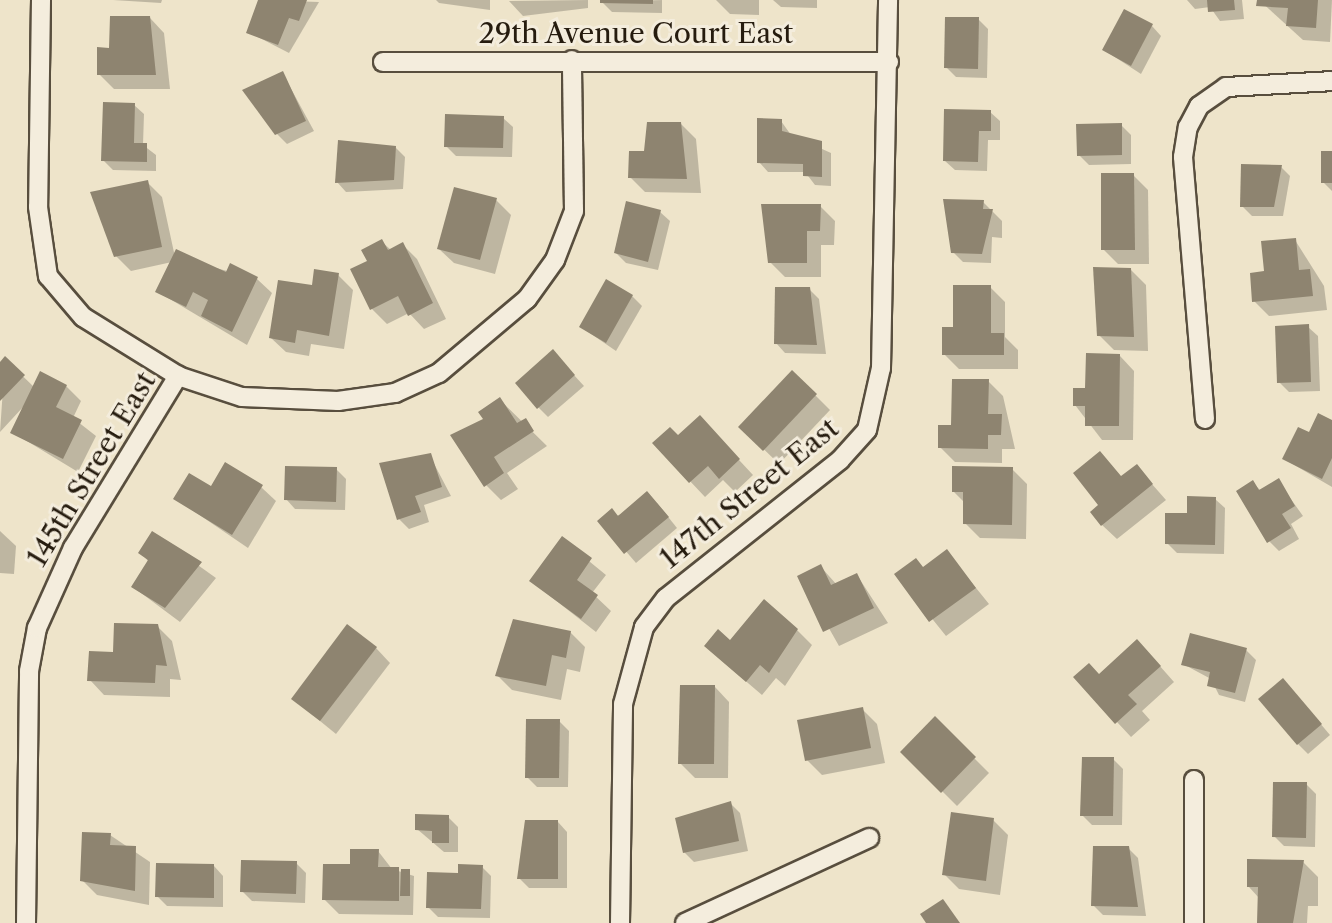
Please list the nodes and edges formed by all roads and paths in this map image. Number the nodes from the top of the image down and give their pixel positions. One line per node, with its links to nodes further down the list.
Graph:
1 (41, 0): 7 (street, 145th Street East)
2 (888, 0): 5 (street, 147th Street East)
3 (572, 60): 4 (street, 29th Avenue Court East); 5 (street, 29th Avenue Court East); 7 (street, 145th Street East)
4 (383, 62)
5 (889, 62): 12 (street, 147th Street East)
6 (1332, 81): 8 (street)
7 (178, 376): 11 (street, 145th Street East)
8 (1205, 419)
9 (1194, 780): 14 (street)
10 (869, 838): 13 (street)
11 (26, 923)
12 (620, 923)
13 (685, 923)
14 (1194, 923)

